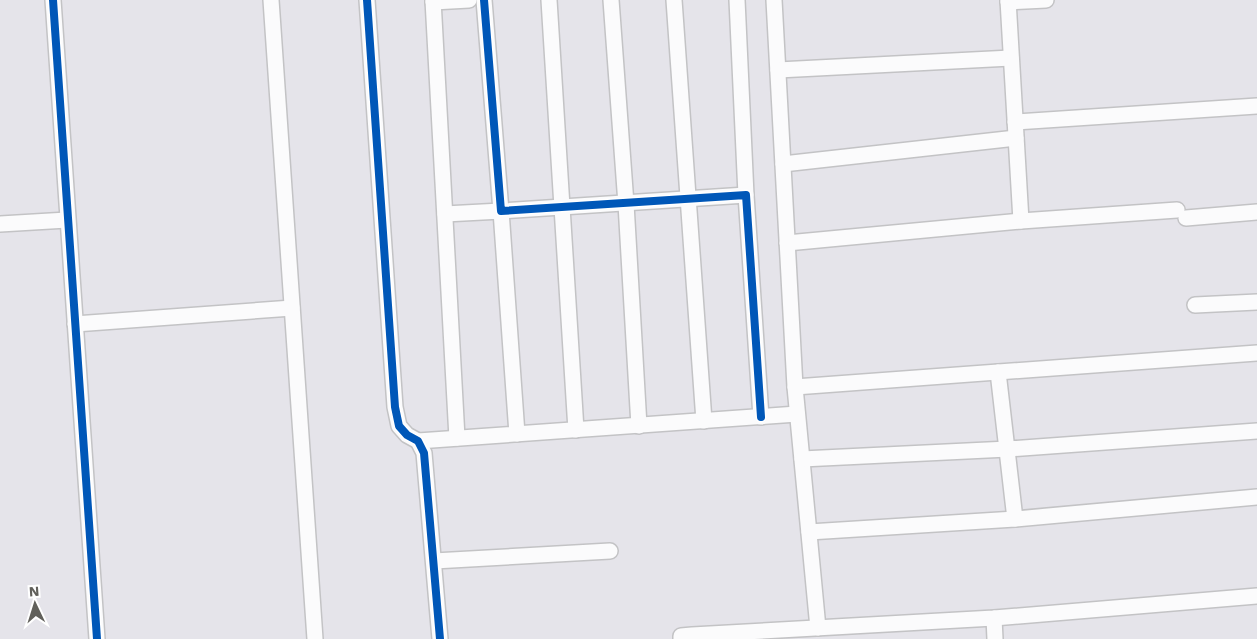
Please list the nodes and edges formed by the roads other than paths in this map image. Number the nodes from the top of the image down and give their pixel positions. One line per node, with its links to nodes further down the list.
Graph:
1 (53, 0): 27 (street)
2 (271, 0): 33 (street)
3 (367, 0): 46 (street)
4 (469, 0): 12 (street)
5 (484, 0): 24 (street)
6 (549, 0): 23 (street)
7 (611, 0): 22 (street)
8 (674, 0): 21 (street)
9 (737, 0): 20 (street)
10 (774, 0): 15 (street)
11 (1046, 0): 13 (street)
12 (433, 1): 26 (street)
13 (1008, 1): 14 (street)
14 (1011, 58): 15 (street); 17 (street)
15 (778, 70): 19 (street)
16 (1257, 106): 17 (street)
17 (1015, 122): 18 (street)
18 (1016, 138): 19 (street); 28 (street)
19 (783, 164): 30 (street)
20 (746, 195): 21 (street); 39 (street)
21 (689, 199): 22 (street); 40 (street)
22 (626, 204): 23 (street); 41 (street)
23 (562, 208): 24 (street); 42 (street)
24 (501, 211): 26 (street); 44 (street)
25 (1257, 212): 28 (street)
26 (445, 214): 45 (street)
27 (67, 220): 29 (street); 34 (street)
28 (1021, 221): 30 (street)
29 (0, 224)
30 (787, 243): 37 (street)
31 (1257, 302): 32 (street)
32 (1195, 305)
33 (292, 308): 34 (street); 58 (street)
34 (75, 324): 57 (street)
35 (1257, 353): 36 (street)
36 (998, 372): 37 (street); 47 (street)
37 (795, 387): 38 (street)
38 (797, 414): 39 (street); 48 (street)
39 (761, 417): 40 (street)
40 (704, 421): 41 (street)
41 (639, 426): 42 (street)
42 (576, 430): 44 (street)
43 (1257, 430): 47 (street)
44 (517, 434): 45 (street)
45 (457, 438): 46 (street)
46 (418, 441): 53 (street)
47 (1008, 448): 48 (street); 50 (street)
48 (802, 459): 51 (street)
49 (1257, 497): 50 (street)
50 (1015, 519): 51 (street)
51 (809, 532): 56 (street)
52 (610, 551): 53 (street)
53 (434, 561): 59 (street)
54 (1257, 596): 55 (street)
55 (994, 618): 56 (street); 61 (street)
56 (818, 628): 60 (street)
57 (97, 639)
58 (316, 639)
59 (440, 639)
60 (681, 639)
61 (995, 639)

